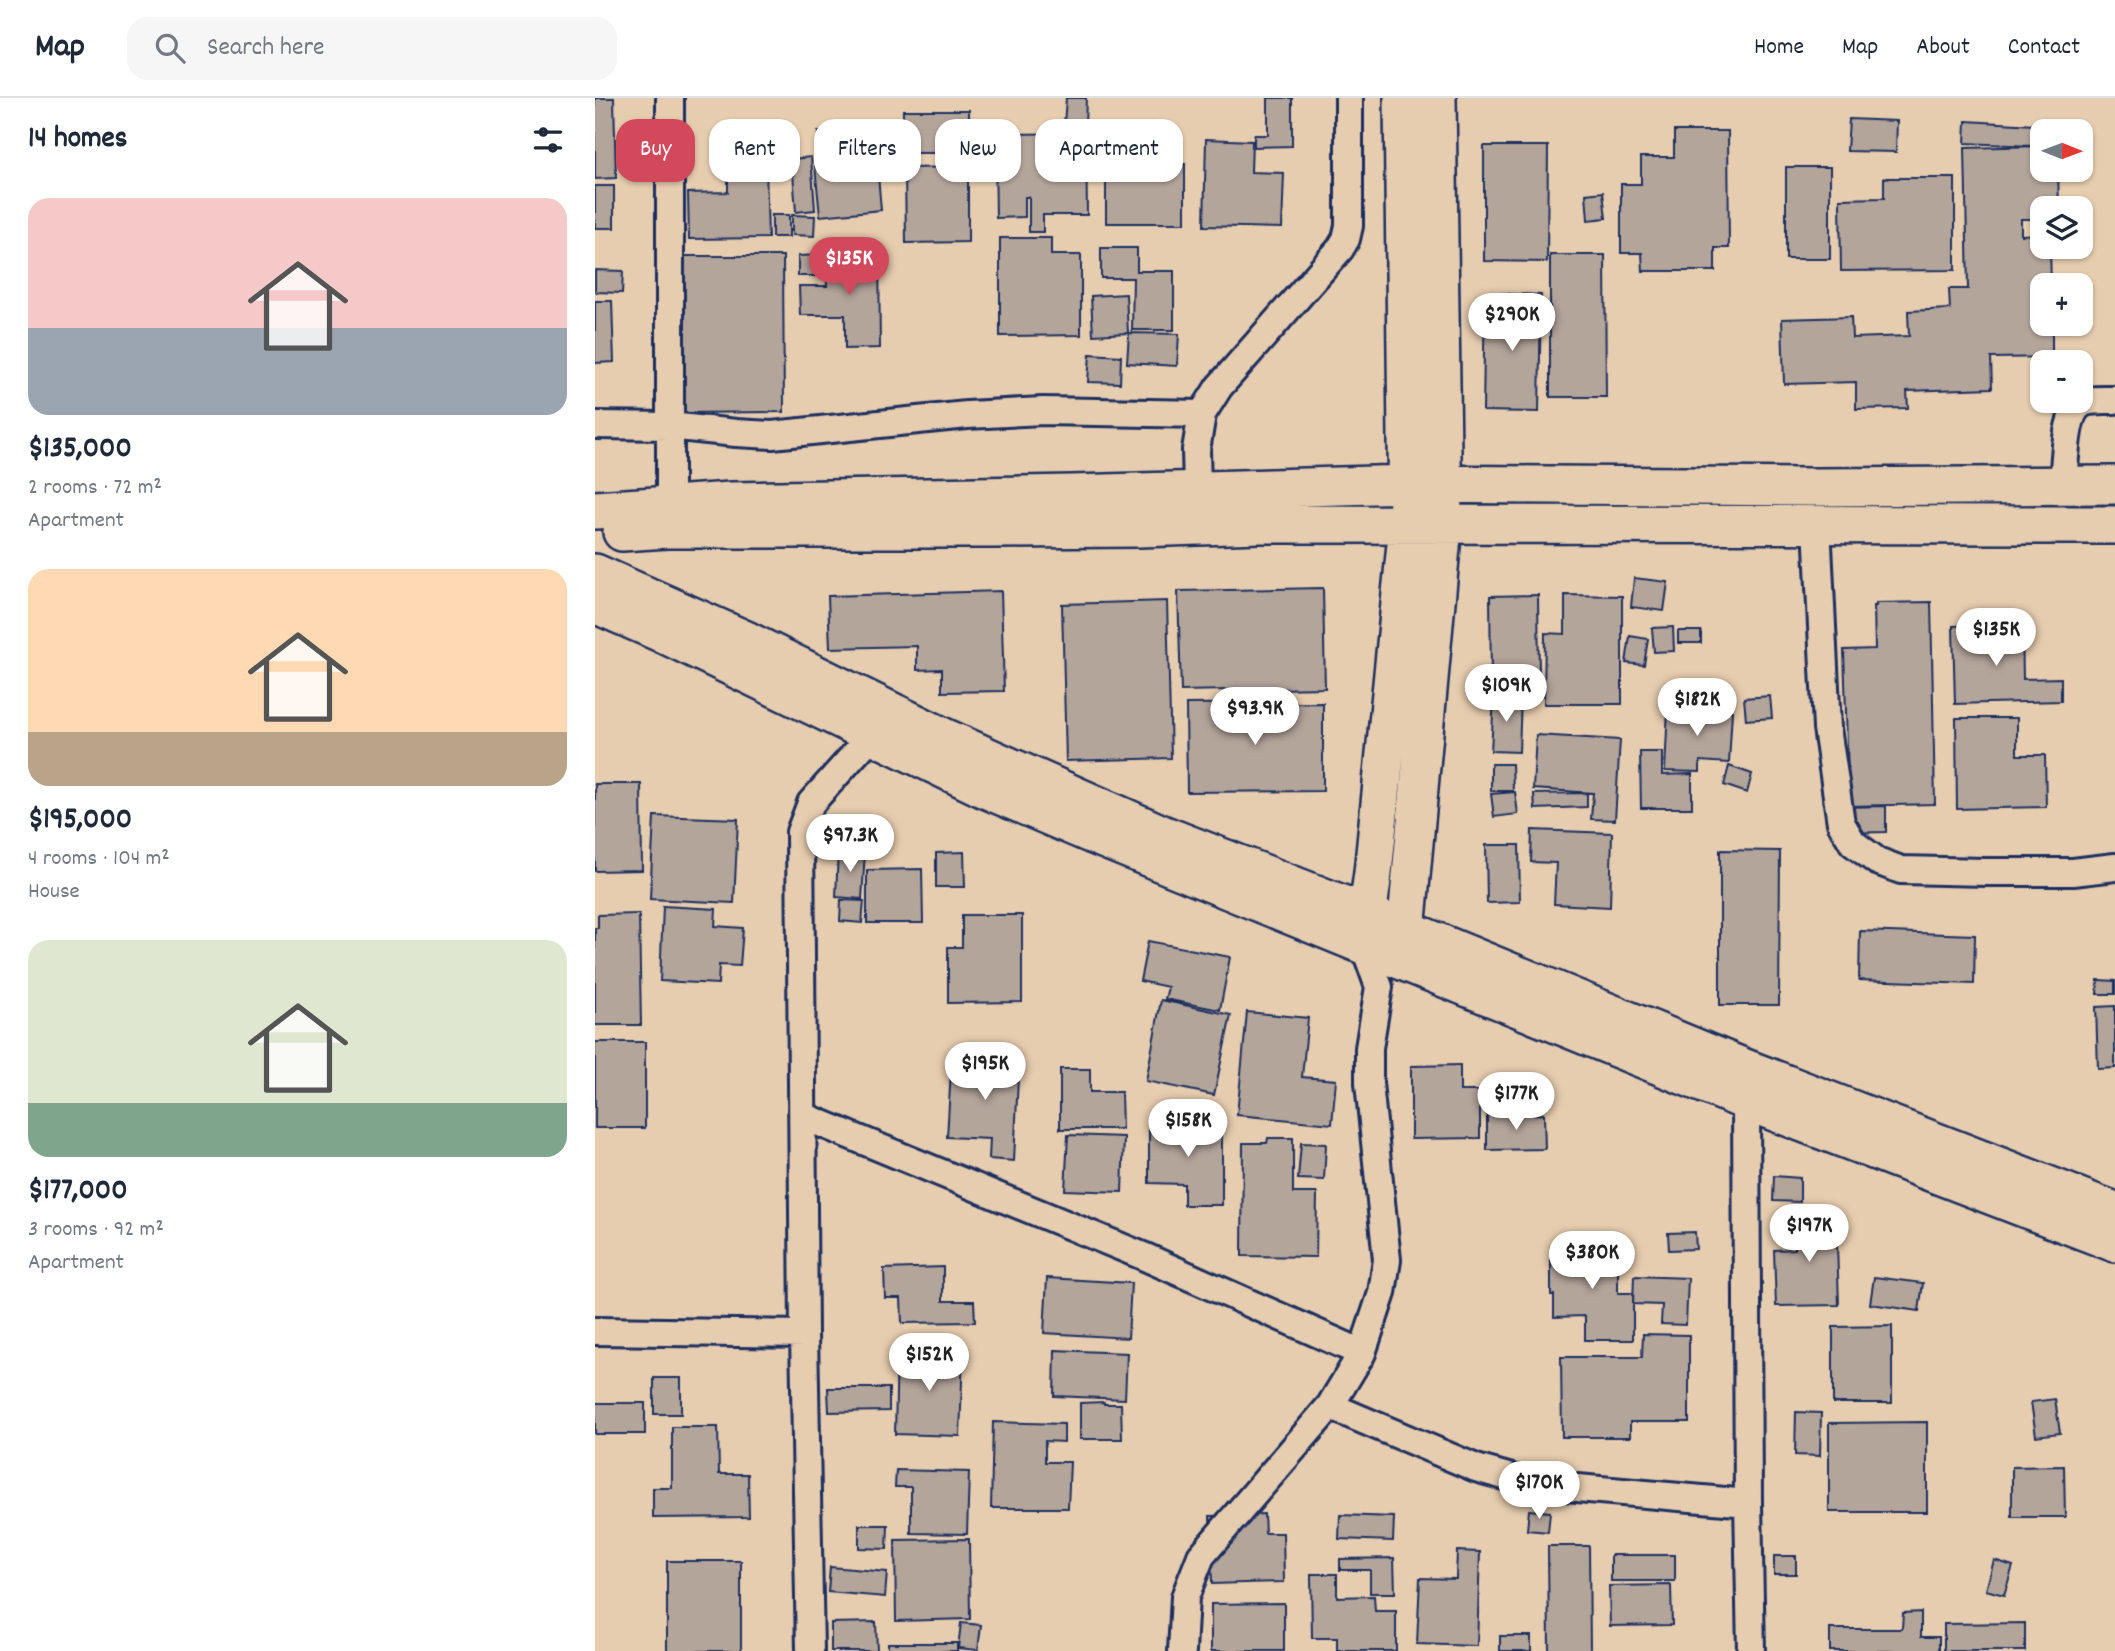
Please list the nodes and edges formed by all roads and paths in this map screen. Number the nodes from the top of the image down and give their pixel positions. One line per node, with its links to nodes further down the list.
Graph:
1 (670, 98): 8 (street)
2 (1349, 98): 6 (street)
3 (1403, 98): 9 (street)
4 (1437, 98): 9 (street)
5 (2115, 400): 11 (street)
6 (1202, 414): 8 (street); 12 (street)
7 (595, 425): 8 (street)
8 (669, 425): 13 (street)
9 (1425, 484): 11 (street); 12 (street); 15 (street)
10 (2115, 485): 11 (street)
11 (2063, 486)
12 (1197, 489): 13 (street)
13 (670, 503): 14 (street)
14 (595, 510)
15 (1426, 524): 16 (street); 18 (street); 23 (street); 24 (street)
16 (1817, 525): 17 (street); 22 (street)
17 (2115, 525)
18 (595, 535)
19 (595, 573): 23 (street)
20 (595, 604): 21 (street)
21 (872, 735): 23 (street); 26 (street)
22 (2115, 867)
23 (1365, 930): 24 (street); 24 (street)
24 (1396, 959): 25 (street); 27 (street); 31 (street)
25 (1746, 1101): 28 (street); 33 (street)
26 (803, 1116): 30 (street); 31 (street)
27 (2115, 1211)
28 (2115, 1243)
29 (595, 1331): 30 (street)
30 (804, 1334): 34 (street)
31 (1363, 1353): 32 (street)
32 (1330, 1406): 33 (street); 35 (street)
33 (1748, 1503): 36 (street)
34 (810, 1651)
35 (1182, 1651)
36 (1751, 1651)

